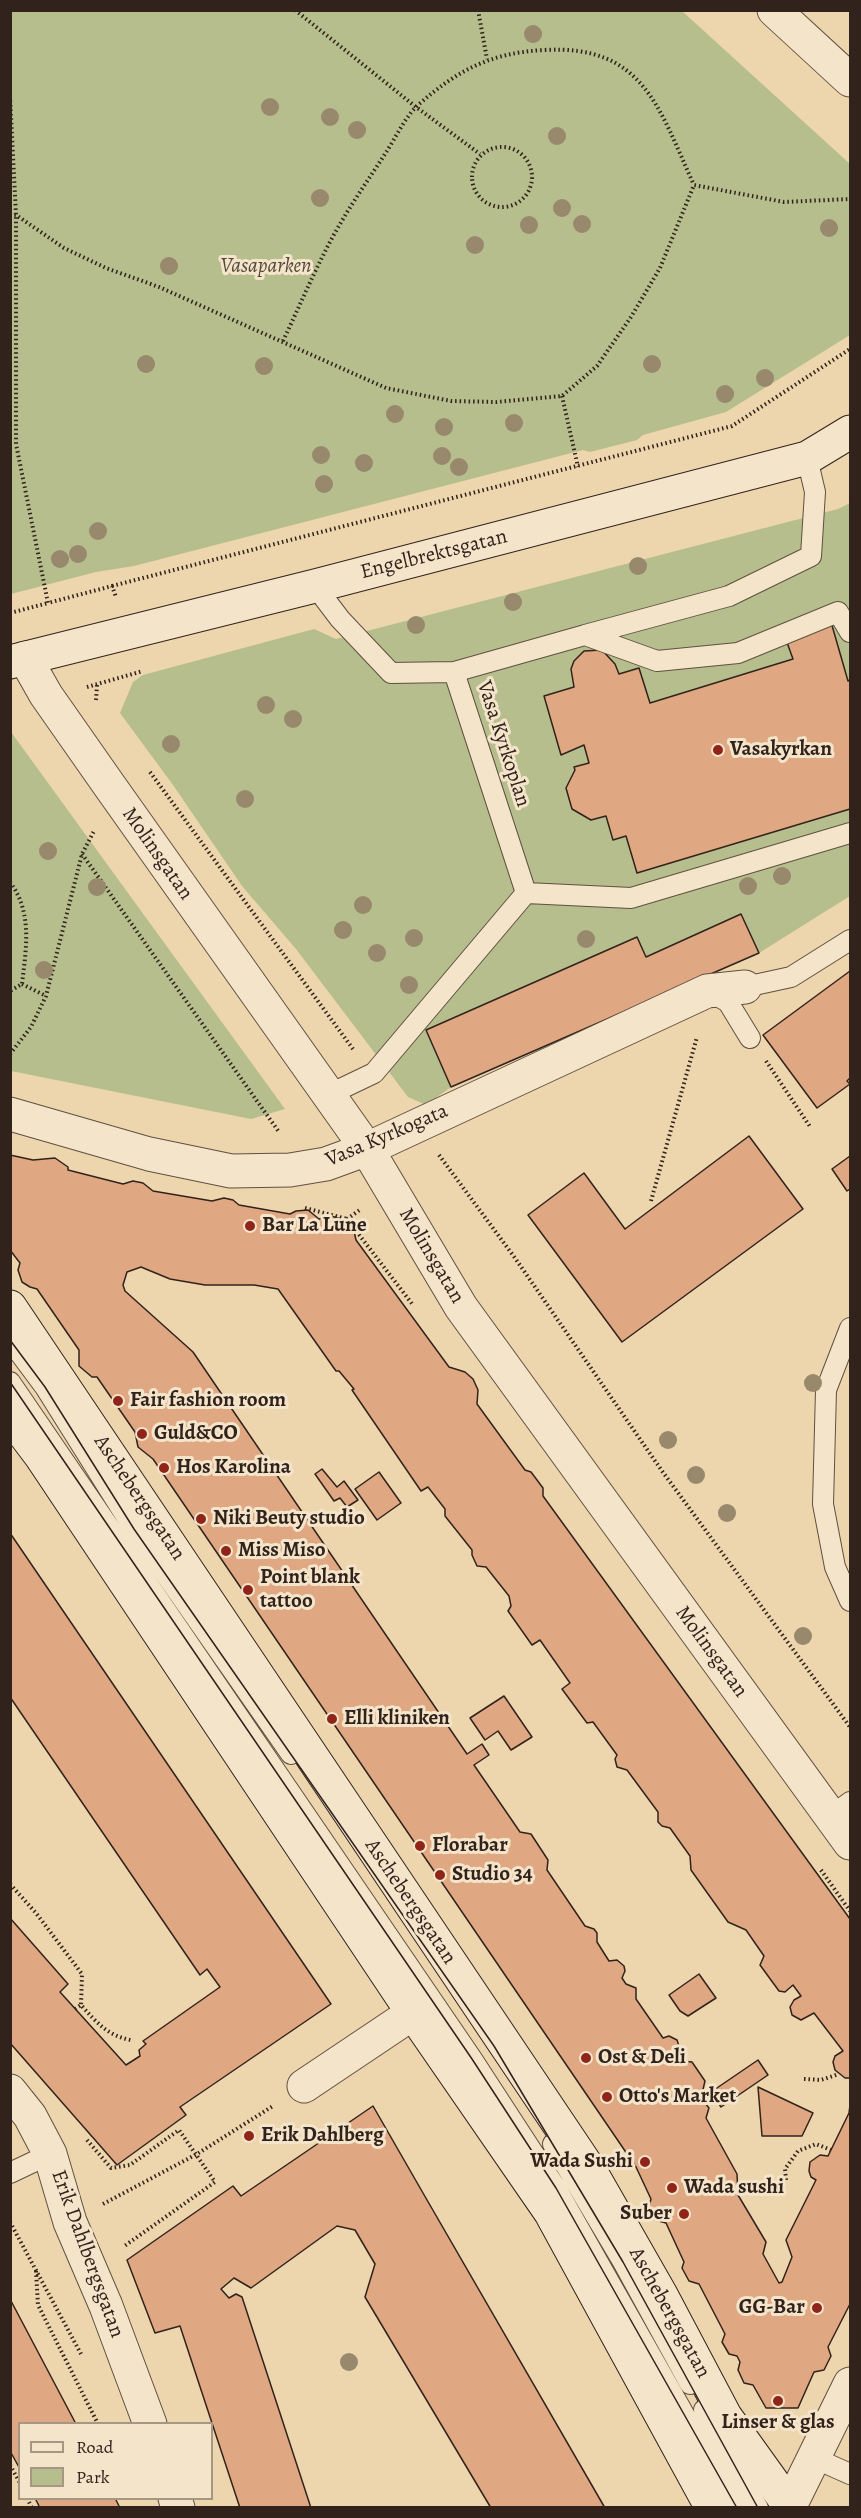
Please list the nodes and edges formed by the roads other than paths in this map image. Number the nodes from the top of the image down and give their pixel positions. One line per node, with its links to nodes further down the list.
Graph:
1 (774, 10): 2 (street)
2 (850, 80)
3 (850, 432): 4 (street, Engelbrektsgatan)
4 (807, 458): 5 (street, Engelbrektsgatan); 7 (lane, Vasa Kyrkoplan)
5 (315, 586): 8 (street, Engelbrektsgatan); 9 (lane)
6 (850, 632): 7 (lane)
7 (585, 635): 9 (lane, Vasa Kyrkoplan)
8 (18, 660): 15 (street, Molinsgatan)
9 (454, 672): 11 (lane, Vasa Kyrkoplan)
10 (850, 833): 11 (lane)
11 (526, 893): 15 (lane)
12 (850, 940): 13 (lane)
13 (727, 993): 14 (lane); 17 (street, Vasa Kyrkogata)
14 (750, 1038)
15 (328, 1095): 17 (street, Molinsgatan)
16 (10, 1114): 17 (street, Vasa Kyrkogata)
17 (367, 1149): 24 (street, Molinsgatan)
18 (10, 1307): 36 (street, Aschebergsgatan)
19 (850, 1328): 23 (lane)
20 (10, 1340): 34 (lane)
21 (10, 1382): 38 (lane)
22 (10, 1414): 26 (street)
23 (850, 1601)
24 (841, 1809): 25 (street, Molinsgatan)
25 (850, 1843)
26 (413, 2013): 27 (street); 37 (street)
27 (304, 2086)
28 (10, 2091): 29 (street, Erik Dahlbergsgatan)
29 (50, 2154): 30 (lane); 32 (street, Erik Dahlbergsgatan)
30 (10, 2173)
31 (850, 2384): 33 (street)
32 (149, 2422)
33 (814, 2458): 35 (lane); 36 (street)
34 (735, 2466): 36 (lane); 39 (lane)
35 (850, 2474)
36 (790, 2507)
37 (712, 2508)
38 (737, 2508)
39 (758, 2508)

